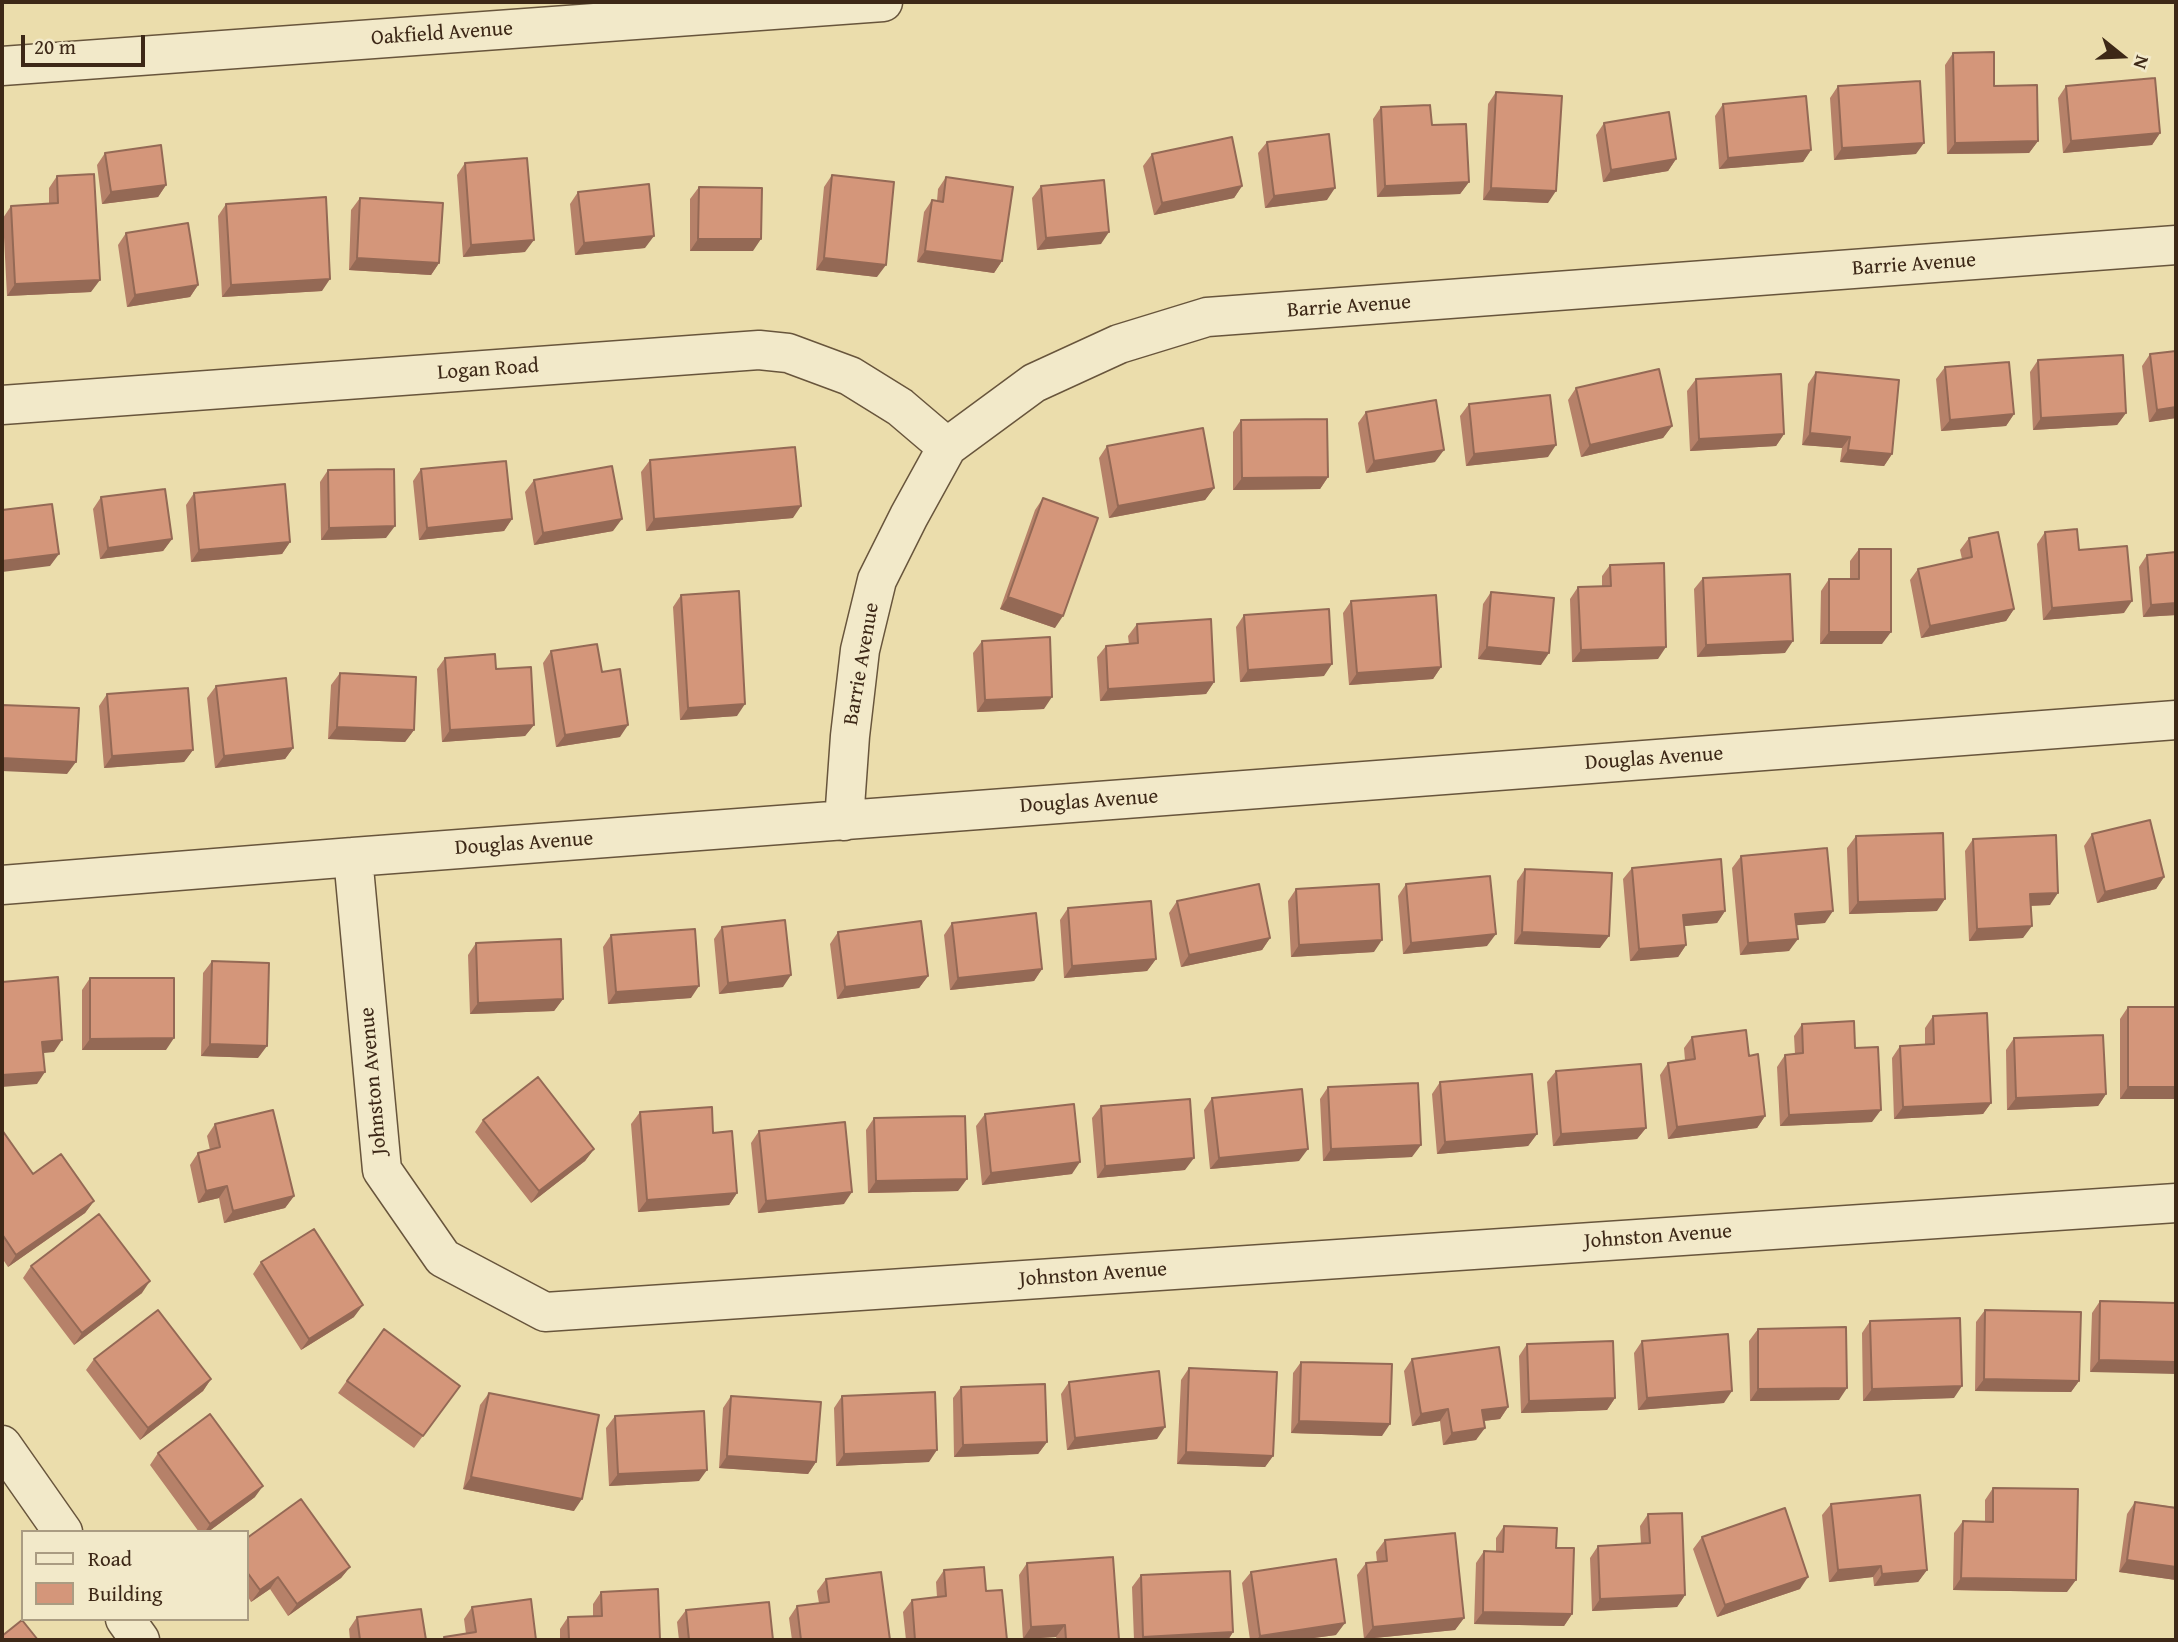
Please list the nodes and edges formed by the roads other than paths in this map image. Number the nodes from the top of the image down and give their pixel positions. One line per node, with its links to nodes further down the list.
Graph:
1 (883, 2): 2 (street, Oakfield Avenue)
2 (789, 5): 3 (street, Oakfield Avenue)
3 (2, 66)
4 (2176, 245): 6 (street, Barrie Avenue)
5 (2, 405): 6 (street, Logan Road)
6 (947, 447): 8 (street, Barrie Avenue)
7 (2176, 720): 8 (street, Douglas Avenue)
8 (845, 821): 9 (street, Douglas Avenue)
9 (353, 857): 10 (street, Douglas Avenue); 11 (street, Johnston Avenue)
10 (2, 885)
11 (2176, 1203)
12 (2, 1445): 13 (street)
13 (62, 1530)
14 (126, 1621): 15 (street)
15 (140, 1640)

